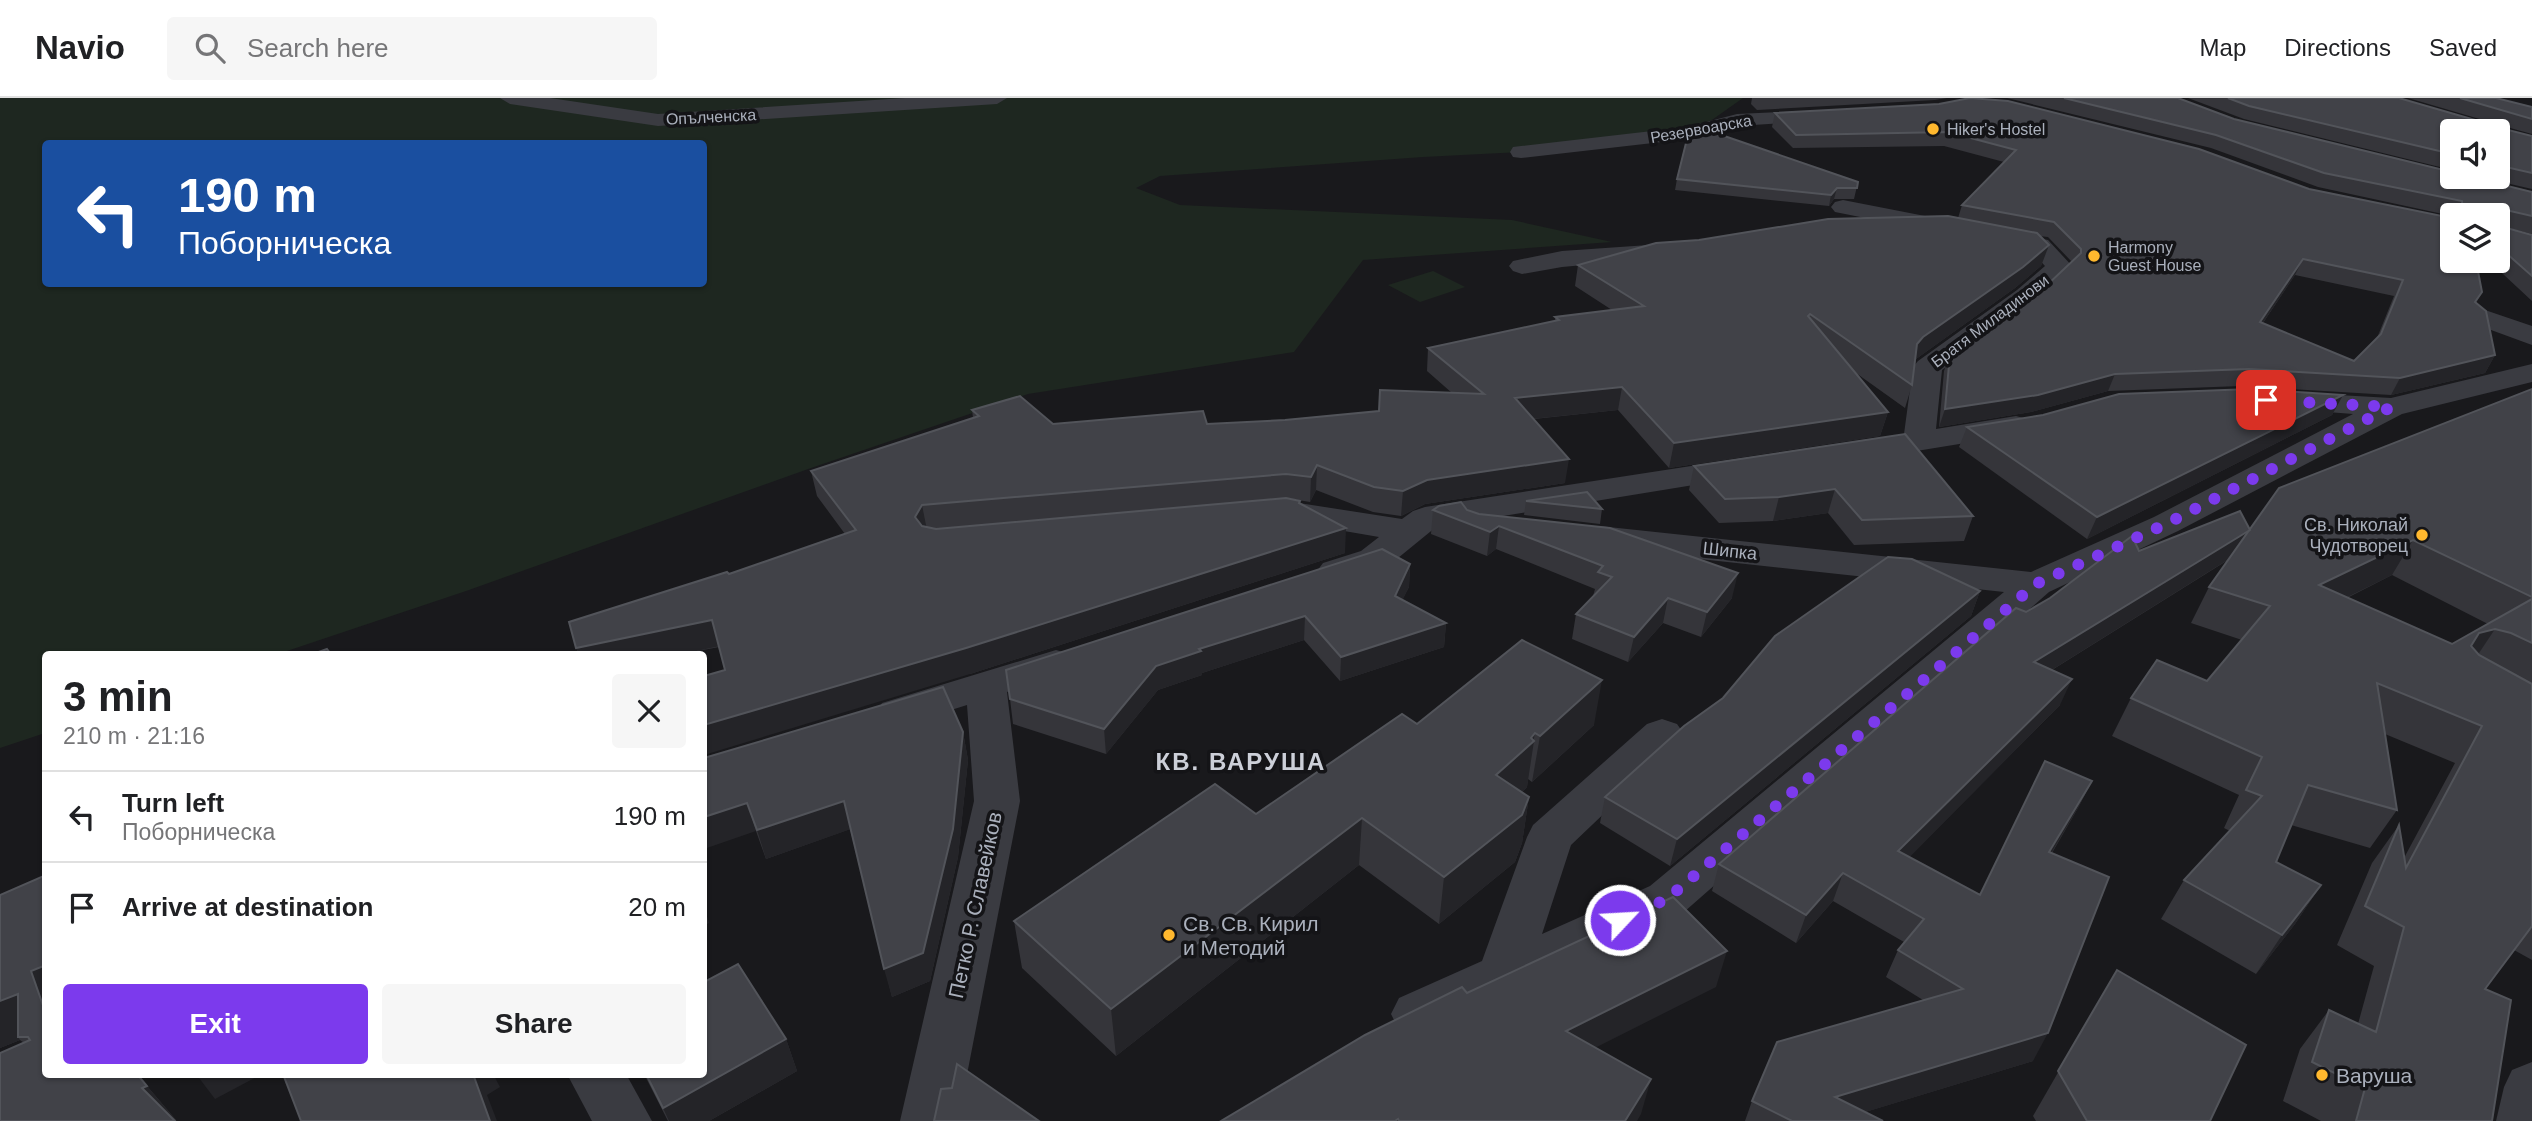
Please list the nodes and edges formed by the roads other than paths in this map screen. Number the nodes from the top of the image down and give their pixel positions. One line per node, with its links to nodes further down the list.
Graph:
1 (510, 98): 2 (street, Опълченска)
2 (997, 98)
3 (1844, 115): 4 (street, Резервоарска)
4 (1521, 152)
5 (1840, 219): 14 (street, Братя Миладинови)
6 (1682, 251): 7 (street)
7 (1522, 265)
8 (2482, 317): 9 (street)
9 (2532, 335)
10 (2532, 373): 12 (street)
11 (2255, 399): 12 (street)
12 (2391, 407): 20 (street)
13 (2047, 420): 14 (street)
14 (1919, 441): 15 (street)
15 (1823, 456)
16 (1782, 462): 18 (street)
17 (1248, 514): 18 (street, Шипка)
18 (1417, 525): 19 (street); 20 (street, Шипка)
19 (1309, 580)
20 (2036, 584): 25 (street)
21 (1090, 653): 22 (street)
22 (986, 687): 23 (street); 30 (street, Петко Р. Славейков)
23 (864, 723)
24 (1662, 734): 25 (street)
25 (1503, 974): 26 (street)
26 (1389, 1027)
27 (596, 1078): 29 (street)
28 (2532, 1087): 31 (street)
29 (623, 1121)
30 (929, 1121)
31 (2525, 1121)

